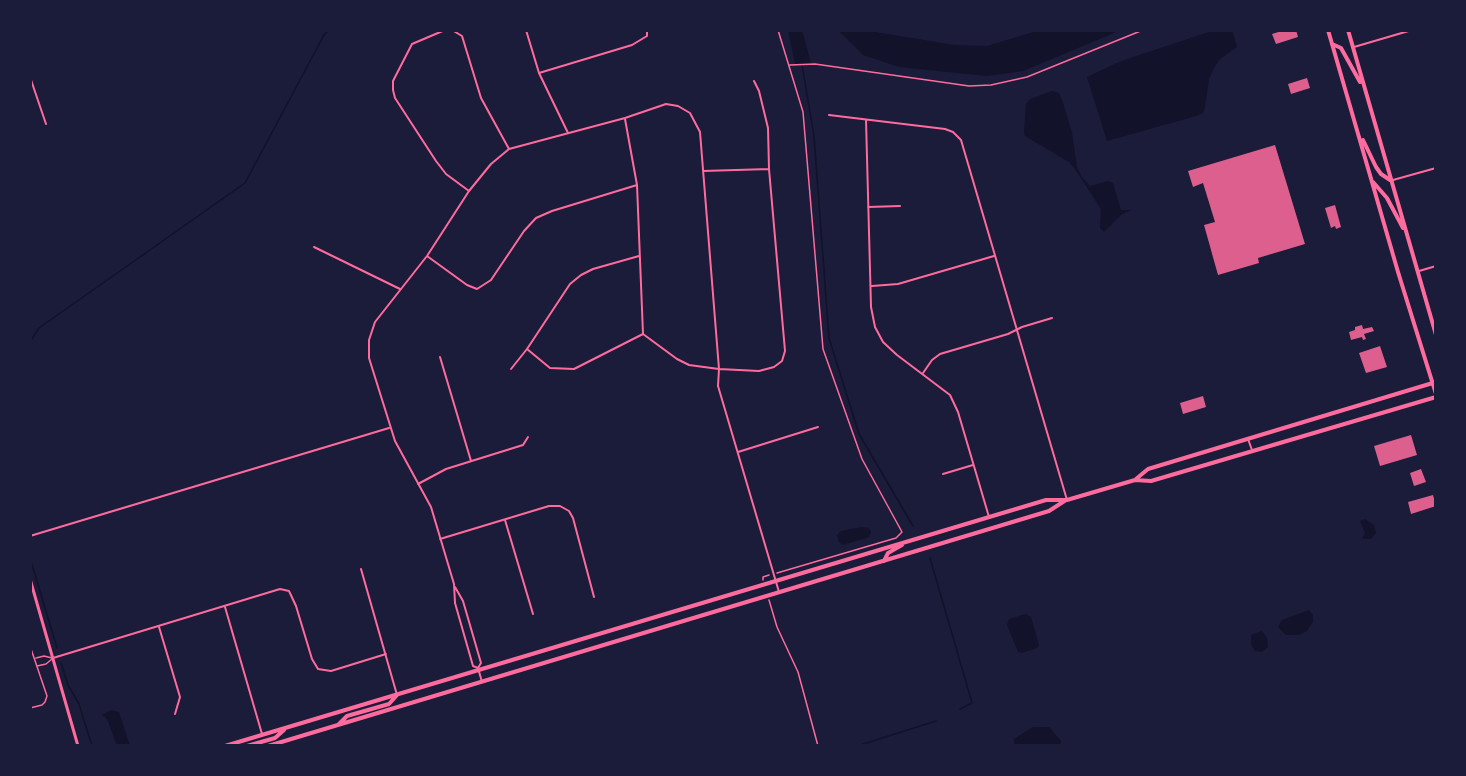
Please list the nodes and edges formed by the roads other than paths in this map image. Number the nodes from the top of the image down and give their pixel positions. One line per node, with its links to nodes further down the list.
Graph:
1 (445, 30): 27 (street)
2 (452, 30): 20 (street)
3 (526, 30): 10 (street)
4 (647, 30): 10 (street)
5 (1328, 30): 8 (main road)
6 (1348, 30): 9 (main road)
7 (1412, 30): 9 (street)
8 (1332, 44): 13 (main road); 18 (main road)
9 (1353, 47): 13 (main road)
10 (539, 73): 19 (street)
11 (30, 77): 17 (street)
12 (754, 81): 22 (street)
13 (1365, 90): 24 (main road)
14 (829, 115): 16 (street)
15 (625, 118): 19 (street); 23 (street); 26 (street)
16 (866, 120): 29 (street); 34 (street)
17 (46, 124)
18 (1358, 131): 24 (main road); 25 (main road)
19 (568, 133): 20 (street)
20 (509, 149): 27 (street)
21 (1436, 168): 24 (street)
22 (769, 169): 23 (street); 46 (street)
23 (704, 171): 46 (street)
24 (1391, 181): 30 (main road)
25 (1372, 182): 30 (main road); 48 (main road)
26 (637, 185): 32 (street); 33 (street)
27 (469, 191): 32 (street)
28 (900, 206): 29 (street)
29 (868, 207): 37 (street)
30 (1407, 237): 36 (main road)
31 (314, 247): 38 (street)
32 (427, 256): 38 (street)
33 (639, 256): 41 (street); 43 (street)
34 (994, 256): 37 (street); 40 (street)
35 (1436, 266): 36 (street)
36 (1417, 272): 42 (main road)
37 (871, 286): 47 (street)
38 (400, 289): 51 (street)
39 (1052, 318): 40 (street)
40 (1016, 330): 47 (street); 61 (street)
41 (643, 334): 43 (street); 46 (street)
42 (1436, 335)
43 (527, 350): 45 (street)
44 (440, 357): 56 (street)
45 (511, 369)
46 (719, 369): 55 (street)
47 (922, 373): 57 (street)
48 (1434, 382): 49 (main road); 53 (main road)
49 (1436, 395): 54 (main road)
50 (818, 427): 55 (street)
51 (391, 428): 60 (street); 64 (street)
52 (528, 437): 56 (street)
53 (1248, 439): 54 (street); 59 (main road)
54 (1252, 451): 59 (main road)
55 (738, 452): 70 (street)
56 (471, 461): 60 (street)
57 (973, 465): 58 (street); 62 (street)
58 (943, 474)
59 (1135, 480): 61 (main road)
60 (418, 484): 65 (street)
61 (1067, 500): 62 (main road); 67 (main road)
62 (989, 517): 66 (main road)
63 (505, 520): 65 (street); 73 (street); 75 (street)
64 (30, 536)
65 (440, 539): 71 (street)
66 (908, 541): 67 (main road); 70 (main road)
67 (884, 561): 72 (main road)
68 (361, 569): 78 (street)
69 (30, 579): 80 (street)
70 (775, 580): 72 (street); 82 (main road)
71 (454, 584): 82 (street); 82 (street)
72 (779, 592): 83 (main road)
73 (594, 597)
74 (225, 607): 76 (street); 78 (street); 89 (street)
75 (532, 614)
76 (159, 627): 80 (street); 86 (street)
77 (30, 646): 79 (lane)
78 (386, 654): 84 (street)
79 (34, 658): 80 (lane); 81 (lane)
80 (53, 658): 81 (lane); 90 (street)
81 (37, 667): 85 (lane)
82 (478, 669): 83 (street); 84 (main road)
83 (482, 682): 87 (main road)
84 (398, 694): 87 (main road); 88 (main road)
85 (30, 708)
86 (176, 714)
87 (338, 725): 93 (main road)
88 (287, 727): 89 (main road); 92 (main road)
89 (262, 735): 91 (main road)
90 (78, 746)
91 (225, 746)
92 (247, 746)
93 (268, 746)

